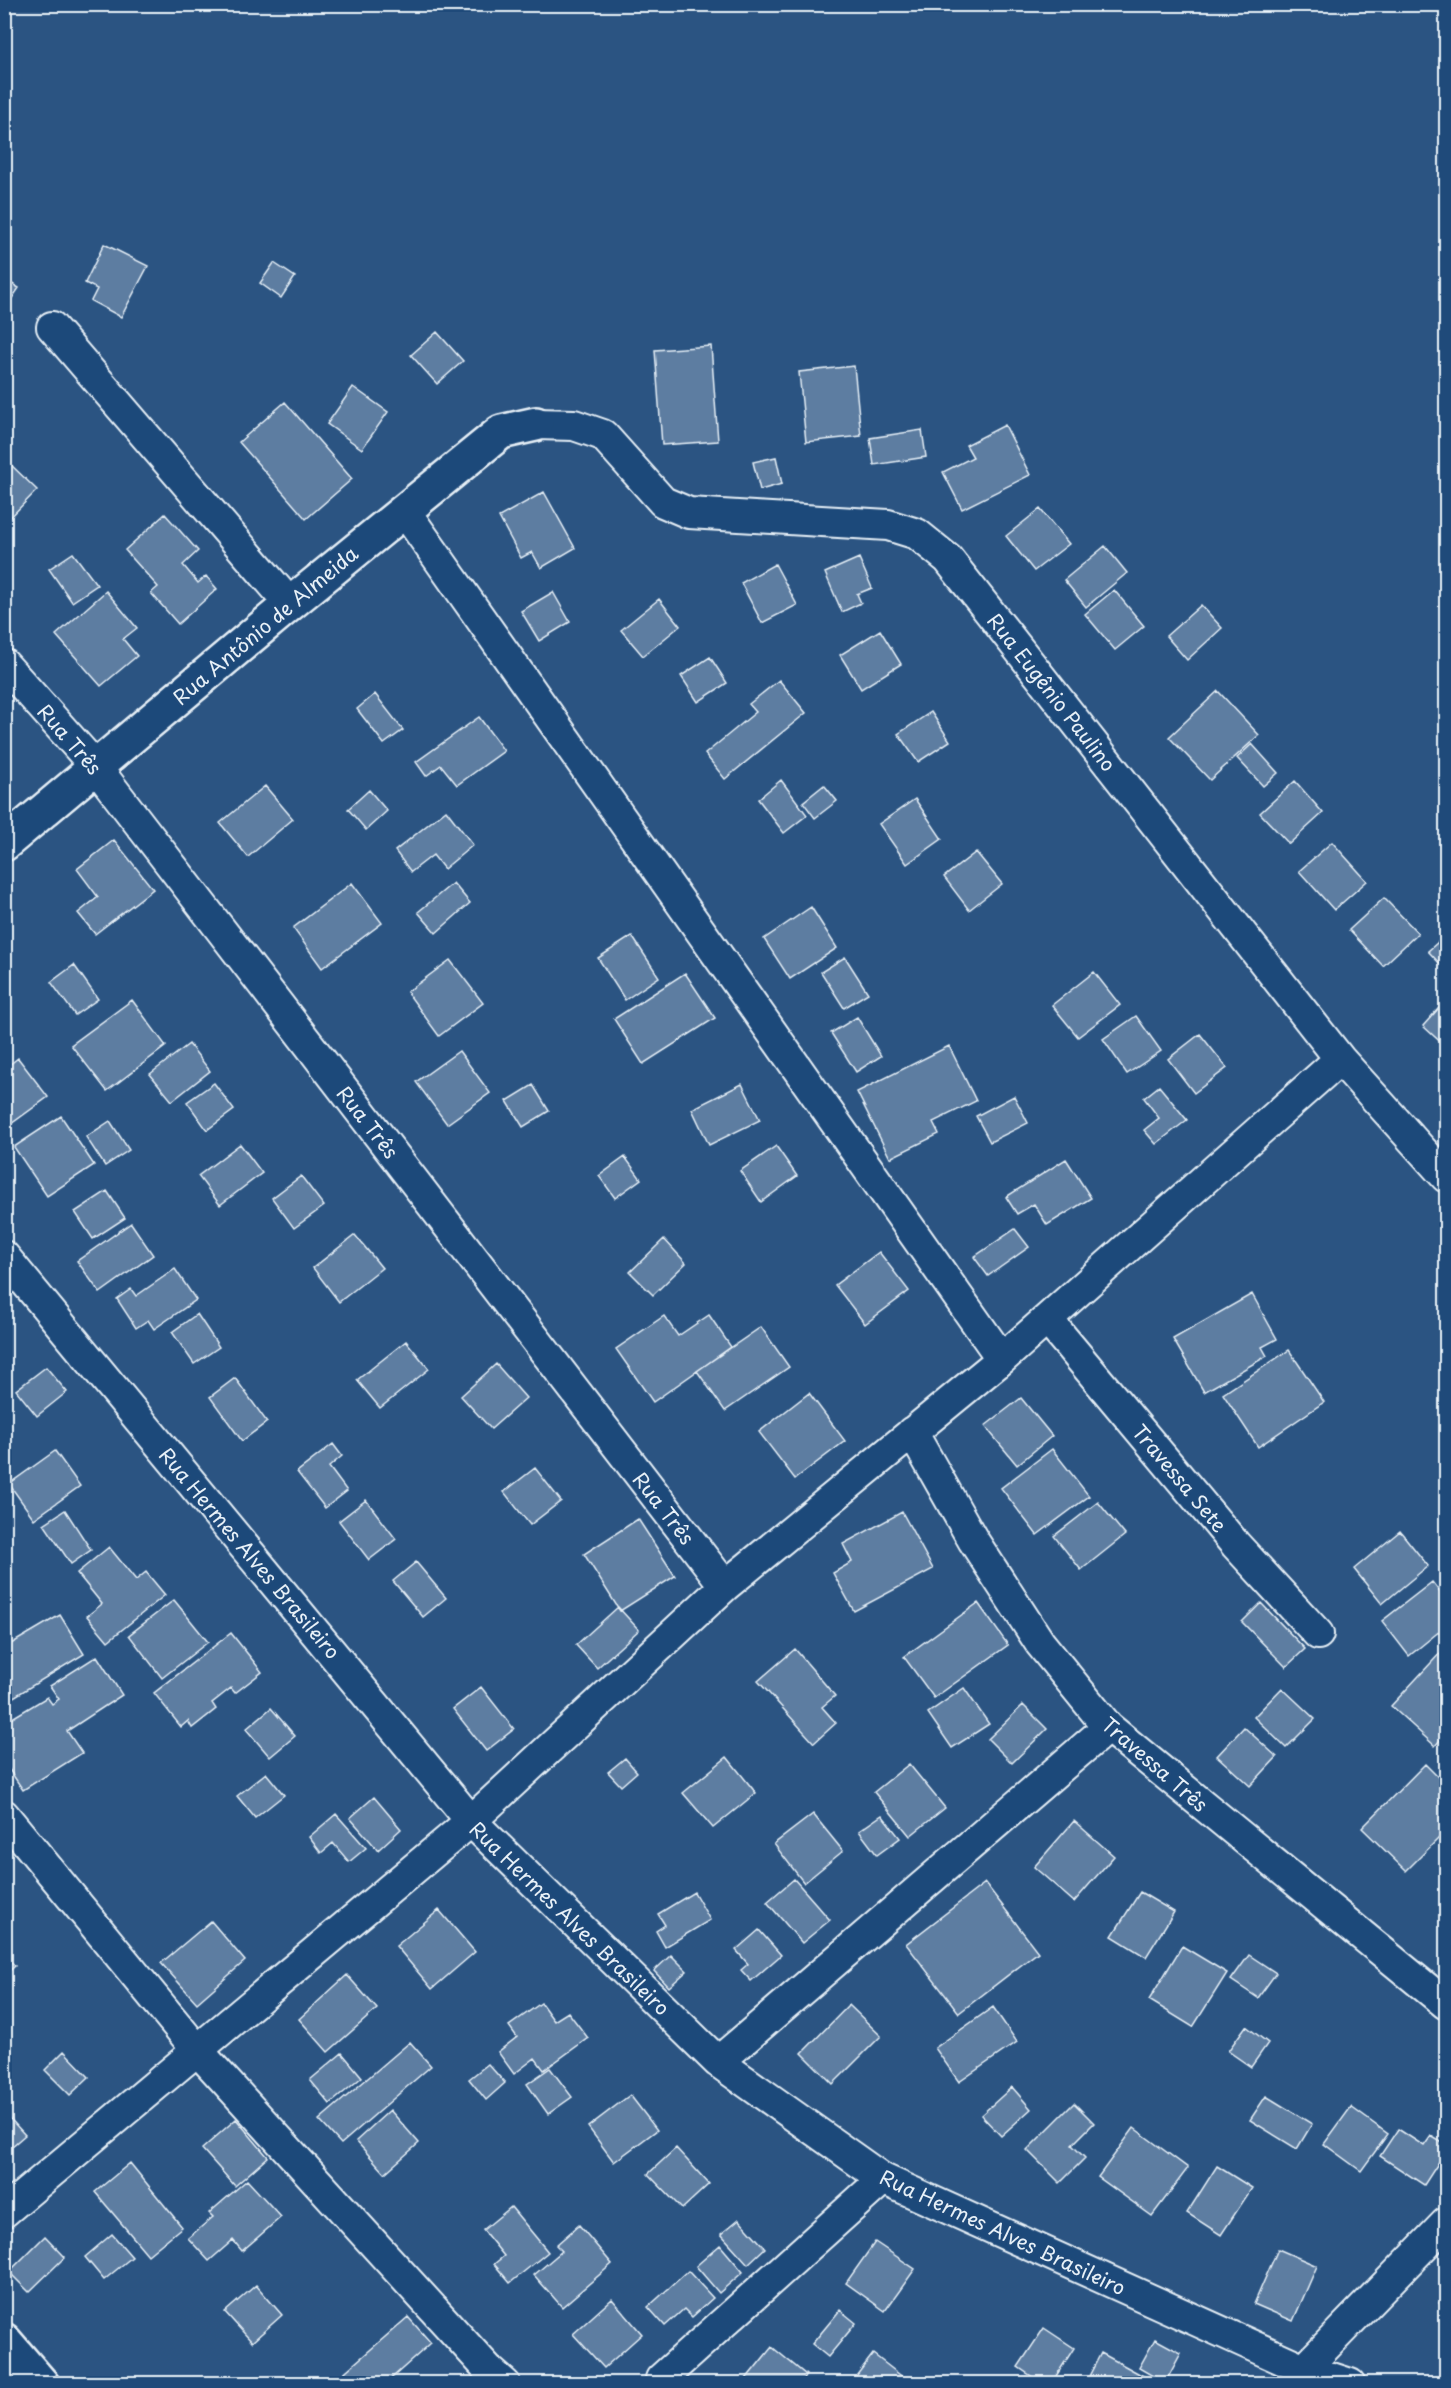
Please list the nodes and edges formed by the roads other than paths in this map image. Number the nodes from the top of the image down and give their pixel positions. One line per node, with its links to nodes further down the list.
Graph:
1 (52, 327): 4 (street)
2 (536, 424): 3 (street, Rua Antônio de Almeida); 8 (street, Rua Eugênio Paulino)
3 (404, 510): 4 (street, Rua Antônio de Almeida); 12 (street)
4 (290, 604): 6 (street, Rua Antônio de Almeida)
5 (4, 664): 6 (street, Rua Três)
6 (95, 766): 7 (street, Rua Antônio de Almeida); 14 (street, Rua Três)
7 (4, 844)
8 (1340, 1059): 9 (street, Rua Eugênio Paulino); 11 (street)
9 (1446, 1177)
10 (4, 1256): 18 (street, Rua Hermes Alves Brasileiro)
11 (1047, 1319): 12 (street); 15 (street, Travessa Sete)
12 (1002, 1359): 13 (street)
13 (912, 1432): 14 (street); 16 (street, Travessa Três)
14 (725, 1586): 18 (street)
15 (1318, 1634)
16 (1108, 1727): 19 (street, Travessa Três); 21 (street)
17 (4, 1815): 20 (street)
18 (471, 1821): 20 (street); 21 (street, Rua Hermes Alves Brasileiro)
19 (1446, 2004)
20 (198, 2051): 23 (street); 29 (street)
21 (718, 2062): 22 (street, Rua Hermes Alves Brasileiro)
22 (883, 2180): 26 (street, Rua Hermes Alves Brasileiro); 27 (street)
23 (4, 2212)
24 (1446, 2223): 26 (street)
25 (4, 2340): 28 (street)
26 (1304, 2369): 30 (street, Rua Hermes Alves Brasileiro)
27 (660, 2382)
28 (42, 2384)
29 (505, 2384)
30 (1350, 2384)

